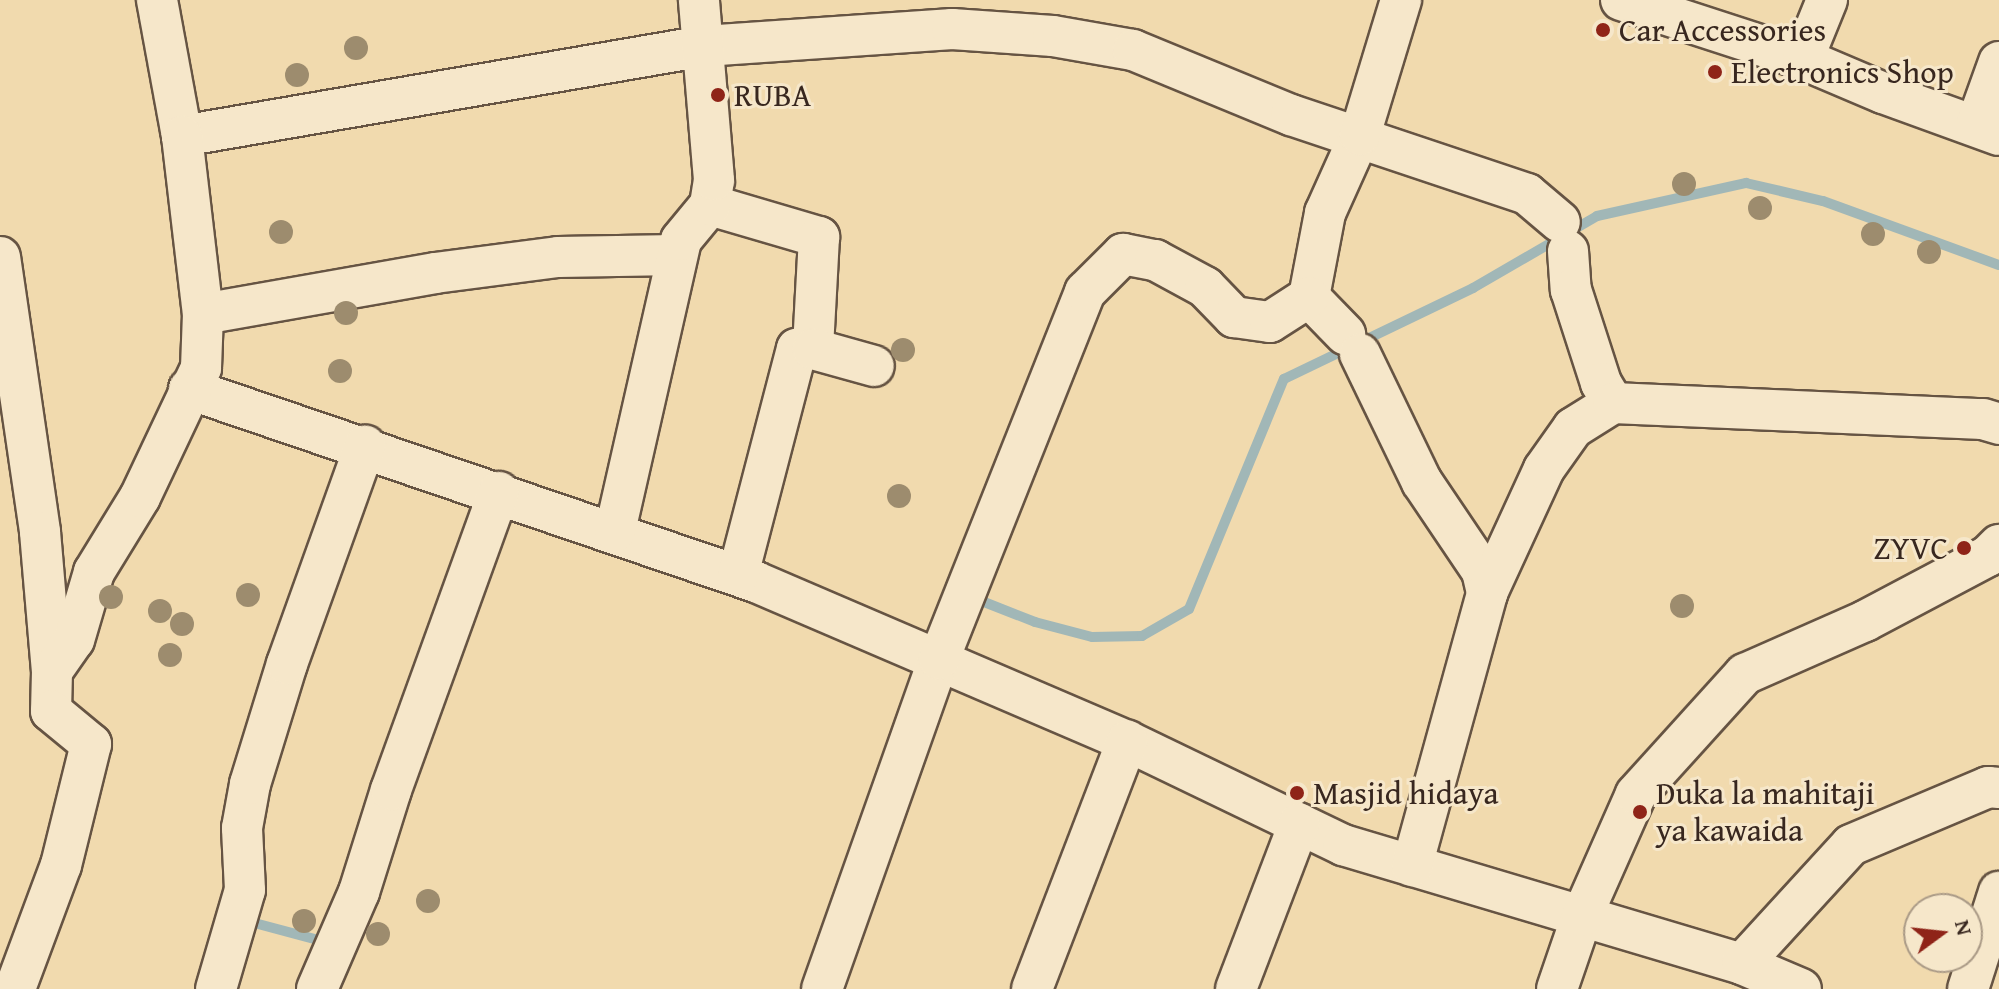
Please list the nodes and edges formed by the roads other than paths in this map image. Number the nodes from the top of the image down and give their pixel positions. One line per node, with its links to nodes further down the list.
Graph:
1 (157, 0): 11 (street)
2 (699, 0): 6 (street)
3 (1401, 0): 10 (street)
4 (1621, 0): 7 (street)
5 (1827, 0): 7 (street)
6 (704, 46): 10 (street); 11 (street); 12 (street)
7 (1803, 59): 9 (street)
8 (1999, 62): 9 (street)
9 (1988, 130)
10 (1360, 135): 15 (street); 20 (street)
11 (182, 136): 16 (street)
12 (710, 205): 13 (street); 17 (street)
13 (677, 255): 16 (street); 24 (street)
14 (0, 257): 29 (street)
15 (1309, 297): 27 (street); 28 (street)
16 (203, 314): 19 (street)
17 (813, 349): 18 (street); 26 (street)
18 (874, 366)
19 (189, 389): 22 (street); 29 (street)
20 (1613, 403): 21 (street); 27 (street)
21 (1999, 424)
22 (365, 446): 23 (street); 38 (street)
23 (499, 492): 24 (street); 39 (street)
24 (615, 531): 26 (street)
25 (1999, 545): 35 (street)
26 (738, 575): 28 (street)
27 (1487, 593): 33 (street)
28 (939, 659): 30 (street); 40 (street)
29 (52, 671): 37 (street)
30 (1127, 741): 32 (street); 41 (street)
31 (1995, 790): 36 (street)
32 (1299, 824): 33 (street); 42 (street)
33 (1412, 866): 35 (street)
34 (1999, 892): 45 (street)
35 (1582, 916): 36 (street); 43 (street)
36 (1742, 964): 44 (street)
37 (15, 989)
38 (216, 989)
39 (317, 989)
40 (822, 989)
41 (1032, 989)
42 (1236, 989)
43 (1557, 989)
44 (1801, 989)
45 (1968, 989)

